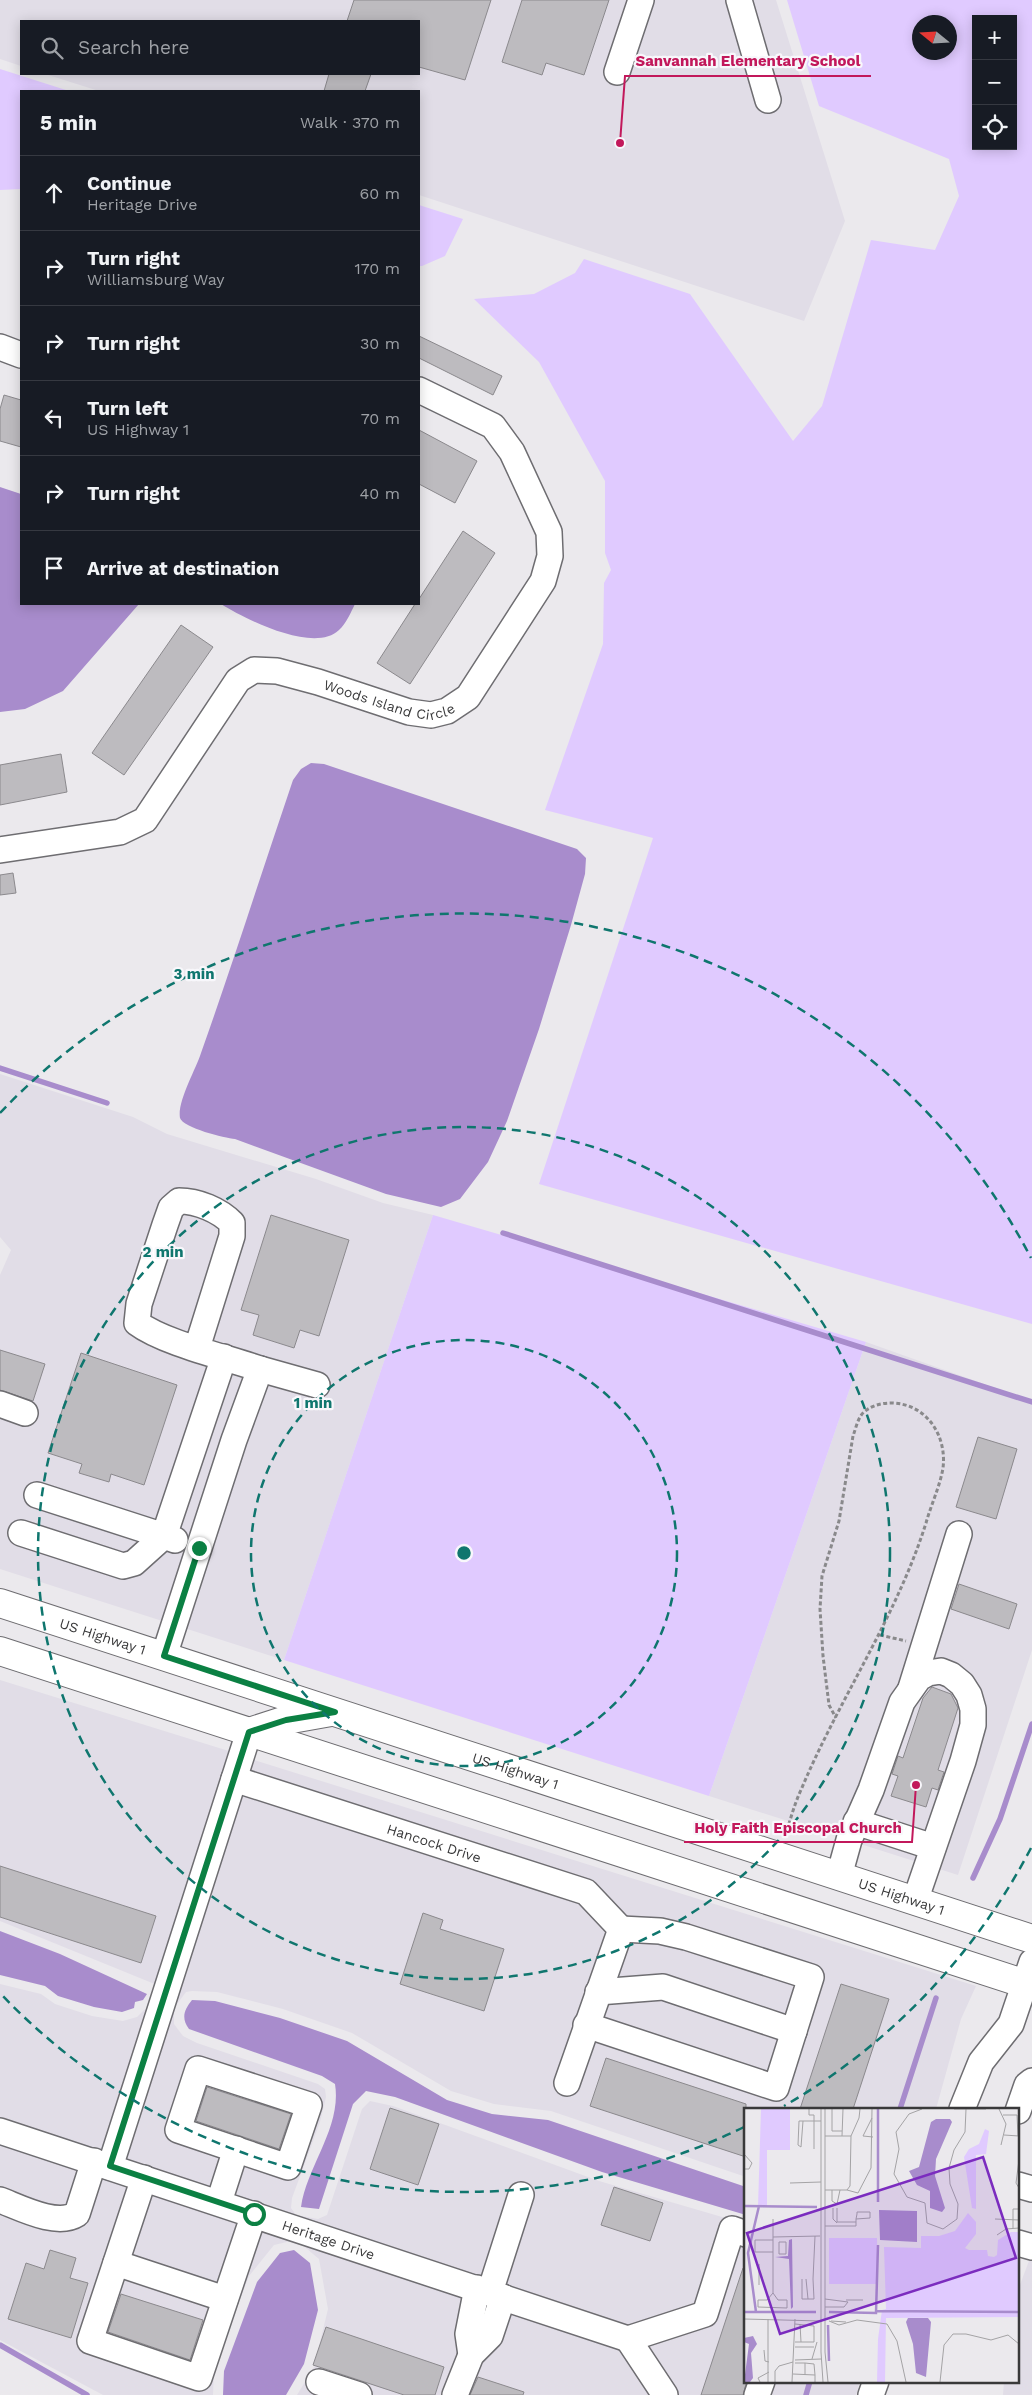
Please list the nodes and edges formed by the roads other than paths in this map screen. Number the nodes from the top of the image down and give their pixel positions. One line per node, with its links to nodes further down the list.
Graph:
1 (641, 0): 3 (street)
2 (739, 0): 4 (street)
3 (617, 72)
4 (768, 100)
5 (0, 347): 6 (street)
6 (20, 355)
7 (420, 390): 8 (street, Woods Island Circle)
8 (0, 850)
9 (197, 1348): 9 (street); 10 (street)
10 (224, 1357): 11 (street); 18 (street)
11 (260, 1369): 12 (street); 19 (street)
12 (317, 1385)
13 (0, 1404): 14 (street)
14 (25, 1412)
15 (37, 1495): 18 (street)
16 (21, 1533): 18 (street)
17 (959, 1534): 23 (street)
18 (164, 1536): 19 (street)
19 (199, 1548): 22 (street)
20 (0, 1603): 22 (main road, US Highway 1)
21 (0, 1651): 25 (main road)
22 (164, 1656): 24 (main road, US Highway 1)
23 (911, 1688): 27 (street); 28 (street)
24 (335, 1712): 25 (main road); 29 (main road, US Highway 1)
25 (249, 1732): 26 (street); 33 (main road)
26 (234, 1779): 31 (street, Hancock Drive); 43 (street)
27 (856, 1822): 28 (street); 29 (street)
28 (933, 1847): 30 (street)
29 (839, 1876): 30 (main road, US Highway 1)
30 (915, 1901): 32 (main road, US Highway 1)
31 (621, 1929): 34 (street); 36 (street)
32 (1032, 1939)
33 (1030, 1977): 39 (street)
34 (598, 1992): 35 (street); 36 (street)
35 (586, 2025): 36 (street); 38 (street)
36 (794, 2031)
37 (1032, 2081): 40 (street)
38 (567, 2083)
39 (962, 2108)
40 (1019, 2108)
41 (0, 2131): 43 (street, Heritage Drive)
42 (236, 2149): 42 (street); 47 (street)
43 (102, 2164): 44 (street, Heritage Drive); 46 (street)
44 (144, 2178): 47 (street, Heritage Drive); 50 (street)
45 (521, 2195): 51 (street)
46 (0, 2200)
47 (219, 2202): 48 (street, Heritage Drive)
48 (254, 2214): 51 (street, Heritage Drive); 52 (street)
49 (744, 2233): 53 (street)
50 (116, 2263): 52 (street); 52 (street)
51 (490, 2292): 53 (street, Heritage Drive); 58 (street)
52 (225, 2299)
53 (628, 2339): 59 (street)
54 (319, 2382): 57 (street)
55 (762, 2382): 60 (street)
56 (876, 2382): 61 (street)
57 (359, 2395)
58 (454, 2395)
59 (664, 2395)
60 (757, 2395)
61 (871, 2395)

